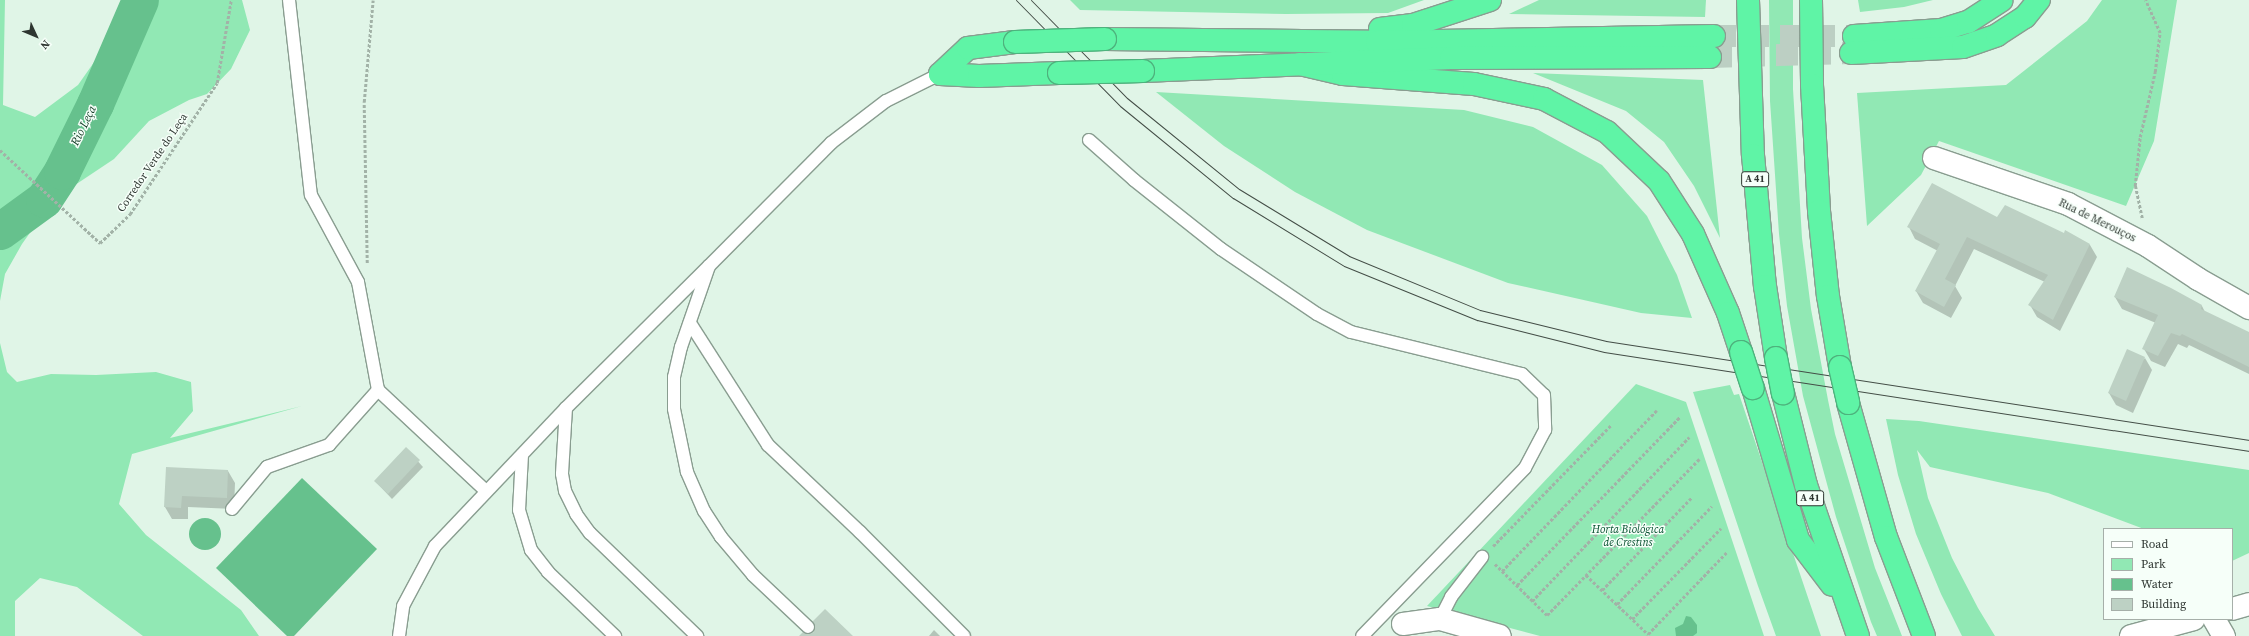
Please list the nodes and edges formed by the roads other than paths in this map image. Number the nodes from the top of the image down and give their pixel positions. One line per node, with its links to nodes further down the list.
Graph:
1 (289, 0): 16 (lane)
2 (1490, 0): 8 (highway)
3 (1748, 0): 22 (highway, A 41, bridge)
4 (1821, 0): 7 (highway)
5 (2002, 0): 6 (highway)
6 (2039, 0)
7 (1811, 10): 38 (highway, bridge)
8 (1309, 40): 9 (highway); 10 (highway, bridge)
9 (1300, 64): 10 (highway, bridge); 22 (highway, bridge)
10 (940, 74): 13 (lane)
11 (1089, 140): 24 (lane)
12 (1934, 158): 14 (street, Rua de Merouços)
13 (709, 266): 15 (lane); 17 (lane)
14 (2249, 308)
15 (690, 323): 30 (lane); 34 (lane)
16 (378, 390): 19 (lane); 20 (lane)
17 (566, 408): 18 (lane); 33 (lane)
18 (522, 455): 19 (lane); 32 (lane)
19 (486, 491): 31 (lane)
20 (232, 509)
21 (1483, 556): 26 (lane)
22 (1844, 601): 37 (highway, A 41)
23 (2249, 604): 25 (street)
24 (1392, 605): 29 (lane); 35 (lane)
25 (2233, 608)
26 (1440, 619): 29 (street); 36 (street)
27 (2190, 620): 39 (street)
28 (2215, 620): 40 (street)
29 (1403, 624)
30 (808, 627)
31 (398, 636)
32 (615, 636)
33 (697, 636)
34 (964, 636)
35 (1362, 636)
36 (1500, 636)
37 (1858, 636)
38 (1924, 636)
39 (2131, 636)
40 (2224, 636)

